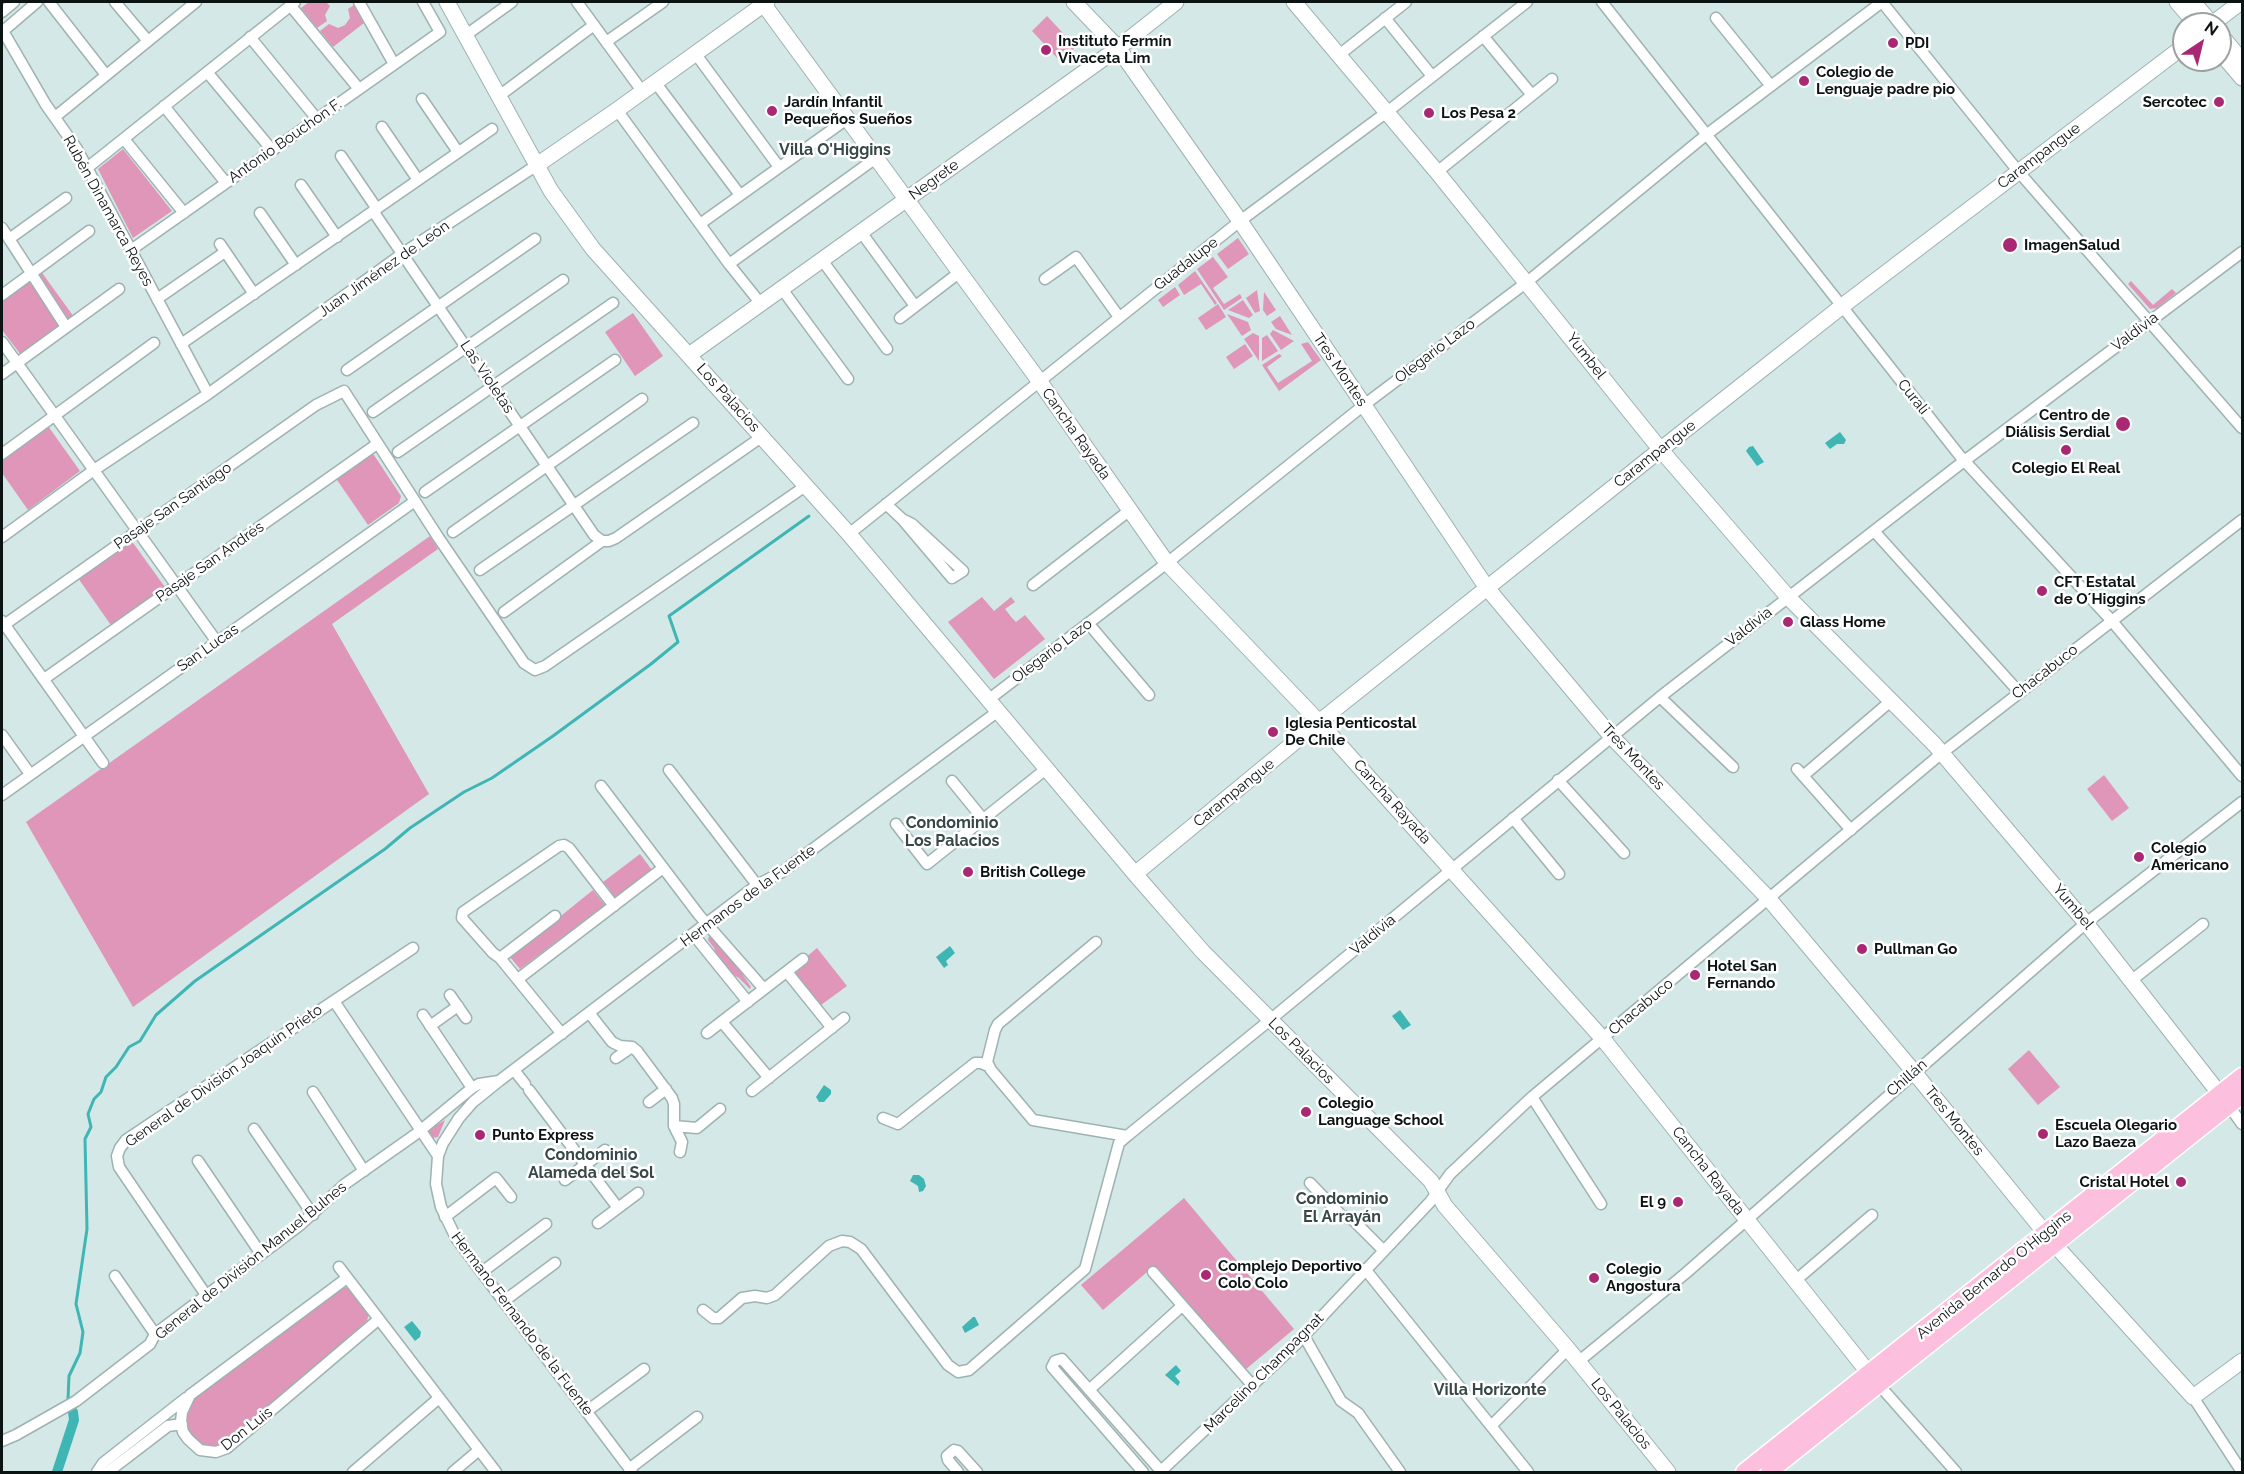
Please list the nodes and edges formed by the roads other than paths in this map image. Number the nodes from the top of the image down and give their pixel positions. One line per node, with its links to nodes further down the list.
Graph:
1 (14, 2): 22 (street)
2 (38, 2): 27 (street)
3 (49, 2): 42 (street)
4 (115, 2): 31 (street)
5 (359, 2): 39 (street)
6 (423, 2): 39 (street, Antonio Bouchon F.)
7 (447, 2): 28 (street, Los Palacios)
8 (512, 2): 28 (street)
9 (578, 2): 26 (street)
10 (663, 2): 32 (street)
11 (764, 2): 35 (street, Juan Jiménez de León); 58 (street, Cancha Rayada)
12 (1074, 2): 33 (street, Tres Montes)
13 (1176, 2): 33 (street, Negrete)
14 (1294, 2): 36 (street, Yumbel)
15 (1406, 2): 24 (street)
16 (1602, 2): 61 (street, Curalí)
17 (1882, 2): 47 (street, Olegario Lazo); 70 (street)
18 (2241, 2): 23 (street)
19 (191, 3): 31 (street)
20 (292, 3): 30 (street); 48 (street)
21 (1521, 3): 29 (street, Guadalupe)
22 (2, 12)
23 (2228, 12)
24 (1385, 18): 36 (street); 43 (street)
25 (1716, 18): 47 (street)
26 (594, 25): 32 (street); 51 (street)
27 (2, 32): 56 (street, Rubén Dinamarca Reyes)
28 (466, 35): 51 (street, Los Palacios)
29 (1483, 36): 43 (street, Guadalupe); 50 (street)
30 (250, 37): 41 (street); 57 (street)
31 (148, 41): 42 (street)
32 (606, 42): 49 (street)
33 (1118, 48): 77 (street, Negrete); 81 (street, Tres Montes)
34 (2232, 49): 38 (street)
35 (695, 53): 46 (street, Juan Jiménez de León); 68 (street)
36 (1339, 55): 55 (street, Yumbel)
37 (2172, 55): 70 (street, Carampangue)
38 (2242, 61)
39 (394, 64): 48 (street, Antonio Bouchon F.)
40 (2232, 66): 44 (street)
41 (207, 72): 53 (street); 63 (street)
42 (106, 75): 56 (street)
43 (1432, 76): 55 (street, Guadalupe)
44 (2242, 78)
45 (1552, 79): 50 (street)
46 (655, 82): 49 (street, Juan Jiménez de León); 75 (street)
47 (1771, 86): 61 (street, Olegario Lazo)
48 (359, 89): 57 (street, Antonio Bouchon F.)
49 (642, 91): 54 (street, Juan Jiménez de León)
50 (1532, 95): 71 (street)
51 (499, 96): 67 (street, Los Palacios)
52 (422, 99): 64 (street)
53 (164, 106): 62 (street); 73 (street)
54 (617, 110): 67 (street, Juan Jiménez de León); 82 (street)
55 (1387, 112): 71 (street, Yumbel); 81 (street, Guadalupe)
56 (55, 117): 69 (street, Rubén Dinamarca Reyes)
57 (317, 119): 63 (street, Antonio Bouchon F.)
58 (847, 119): 66 (street, Cancha Rayada); 68 (street)
59 (382, 127): 72 (street)
60 (492, 129): 64 (street)
61 (1706, 135): 99 (street, Olegario Lazo); 109 (street, Curalí)
62 (124, 139): 69 (street); 79 (street)
63 (272, 150): 73 (street, Antonio Bouchon F.)
64 (458, 153): 72 (street)
65 (341, 156): 78 (street, Las Violetas)
66 (876, 158): 77 (street, Cancha Rayada); 93 (street)
67 (537, 165): 91 (street, Juan Jiménez de León); 119 (street, Los Palacios)
68 (779, 167): 75 (street)
69 (87, 168): 89 (street, Rubén Dinamarca Reyes)
70 (2018, 171): 109 (street, Carampangue); 112 (street)
71 (1437, 172): 99 (street, Yumbel)
72 (418, 180): 78 (street)
73 (226, 183): 79 (street, Antonio Bouchon F.)
74 (301, 185): 86 (street)
75 (740, 195): 82 (street)
76 (66, 198): 87 (street)
77 (906, 200): 85 (street, Negrete); 95 (street, Cancha Rayada)
78 (375, 210): 86 (street); 91 (street, Las Violetas)
79 (183, 213): 89 (street, Antonio Bouchon F.)
80 (260, 213): 94 (street)
81 (1240, 221): 110 (street, Guadalupe); 129 (street, Tres Montes)
82 (700, 224): 93 (street)
83 (2, 228): 87 (street)
84 (89, 231): 96 (street)
85 (861, 232): 92 (street, Negrete); 108 (street)
86 (336, 237): 94 (street)
87 (9, 239): 96 (street)
88 (535, 239): 107 (street)
89 (131, 250): 104 (street, Rubén Dinamarca Reyes)
90 (2242, 252): 112 (street, Valdivia)
91 (402, 254): 107 (street, Las Violetas); 127 (street, Juan Jiménez de León)
92 (822, 260): 101 (street, Negrete); 118 (street)
93 (729, 264): 106 (street)
94 (296, 265): 102 (street)
95 (960, 272): 108 (street); 125 (street, Cancha Rayada)
96 (30, 274): 103 (street); 113 (street)
97 (1046, 279): 110 (street)
98 (563, 280): 117 (street)
99 (1527, 282): 129 (street, Olegario Lazo); 137 (street, Yumbel)
100 (119, 289): 113 (street)
101 (782, 289): 106 (street, Negrete); 124 (street)
102 (254, 294): 104 (street); 116 (street)
103 (2, 295)
104 (157, 299): 116 (street, Rubén Dinamarca Reyes)
105 (613, 303): 126 (street)
106 (761, 304): 119 (street, Negrete)
107 (438, 306): 117 (street, Las Violetas); 122 (street)
108 (915, 306): 111 (street)
109 (1841, 307): 137 (street, Carampangue); 140 (street, Curalí)
110 (1119, 317): 125 (street, Guadalupe)
111 (900, 318)
112 (2149, 321): 134 (street); 140 (street, Valdivia)
113 (66, 327): 121 (street)
114 (2, 342): 121 (street)
115 (154, 344): 131 (street)
116 (181, 344): 127 (street, Rubén Dinamarca Reyes)
117 (466, 347): 126 (street, Las Violetas); 130 (street)
118 (887, 349)
119 (690, 355): 135 (street, Los Palacios)
120 (615, 360): 133 (street)
121 (17, 363): 123 (street); 131 (street)
122 (347, 370)
123 (2, 374)
124 (848, 379)
125 (1040, 382): 146 (street, Guadalupe); 148 (street, Cancha Rayada)
126 (493, 387): 133 (street, Las Violetas); 138 (street)
127 (208, 394): 142 (street, Juan Jiménez de León)
128 (642, 399): 141 (street)
129 (1364, 405): 157 (street, Olegario Lazo); 161 (street, Tres Montes)
130 (373, 412)
131 (55, 416): 139 (street); 142 (street)
132 (693, 423): 147 (street)
133 (520, 426): 141 (street, Las Violetas); 144 (street)
134 (2242, 428)
135 (763, 436): 143 (street, Los Palacios); 156 (street)
136 (377, 444): 145 (street); 151 (street, Pasaje San Santiago); 159 (street, Pasaje San Andrés)
137 (1660, 449): 161 (street, Carampangue); 162 (street, Yumbel)
138 (398, 452)
139 (2, 454)
140 (1965, 460): 152 (street, Valdivia); 164 (street, Curalí)
141 (547, 466): 147 (street, Las Violetas); 153 (street)
142 (94, 470): 151 (street); 155 (street, Juan Jiménez de León)
143 (807, 485): 145 (street); 154 (street, Los Palacios)
144 (425, 492)
145 (415, 501): 167 (street, San Lucas)
146 (886, 504): 149 (street); 154 (street, Guadalupe)
147 (574, 505): 156 (street, Las Violetas); 158 (street)
148 (1130, 510): 157 (street, Cancha Rayada); 160 (street)
149 (902, 519): 149 (street)
150 (2242, 520): 164 (street, Chacabuco)
151 (138, 531): 159 (street); 165 (street, Pasaje San Santiago)
152 (1874, 531): 162 (street, Valdivia); 169 (street)
153 (453, 532)
154 (849, 534): 173 (street, Los Palacios)
155 (2, 537)
156 (602, 541): 163 (street)
157 (1167, 563): 166 (street, Olegario Lazo); 174 (street, Cancha Rayada)
158 (480, 570)
159 (177, 585): 167 (street); 168 (street, Pasaje San Andrés)
160 (1033, 585)
161 (1487, 588): 174 (street, Carampangue); 177 (street, Tres Montes)
162 (1788, 597): 171 (street, Valdivia); 172 (street, Yumbel)
163 (504, 612)
164 (2111, 620): 169 (street, Chacabuco); 184 (street, Curalí)
165 (3, 623): 168 (street)
166 (1088, 623): 170 (street); 173 (street, Olegario Lazo)
167 (217, 642): 176 (street, San Lucas)
168 (44, 680): 176 (street)
169 (2019, 692): 178 (street, Chacabuco)
170 (1149, 695)
171 (1660, 697): 177 (street, Valdivia); 180 (street)
172 (1892, 700): 178 (street, Yumbel); 193 (street)
173 (993, 706): 181 (street, Los Palacios); 199 (street, Hermanos de la Fuente)
174 (1319, 722): 196 (street, Cancha Rayada); 197 (street, Carampangue)
175 (2, 735): 183 (street)
176 (84, 736): 179 (street); 183 (street, San Lucas)
177 (1611, 736): 185 (street, Valdivia); 200 (street, Tres Montes)
178 (1942, 753): 193 (street, Chacabuco); 204 (street, Yumbel)
179 (103, 763)
180 (1733, 767)
181 (1046, 769): 191 (street); 197 (street, Los Palacios)
182 (669, 770): 199 (street)
183 (30, 774): 188 (street, San Lucas)
184 (2242, 776)
185 (1558, 780): 190 (street, Valdivia); 194 (street)
186 (952, 781): 191 (street)
187 (601, 786): 195 (street)
188 (2, 795)
189 (2242, 802): 204 (street, Chillán)
190 (1513, 818): 196 (street, Valdivia); 198 (street)
191 (983, 819): 192 (street)
192 (896, 824)
193 (1851, 830): 200 (street, Chacabuco)
194 (1624, 853)
195 (663, 868): 201 (street); 203 (street)
196 (1452, 869): 223 (street, Valdivia); 229 (street, Cancha Rayada)
197 (1135, 874): 223 (street, Los Palacios)
198 (1559, 874)
199 (758, 885): 203 (street, Hermanos de la Fuente)
200 (1769, 899): 229 (street, Chacabuco); 234 (street, Tres Montes)
201 (614, 906): 209 (street); 212 (street)
202 (555, 916): 209 (street)
203 (707, 923): 206 (street, Hermanos de la Fuente); 214 (street)
204 (2086, 923): 213 (street, Yumbel); 234 (street, Chillán)
205 (2204, 924): 213 (street)
206 (693, 934): 217 (street); 219 (street, Hermanos de la Fuente)
207 (1096, 942): 232 (street)
208 (413, 948): 216 (street, General de División Joaquín Prieto)
209 (500, 958): 212 (street)
210 (803, 959): 211 (street)
211 (787, 972): 214 (street); 226 (street)
212 (518, 980): 228 (street)
213 (2132, 980): 244 (street, Yumbel)
214 (764, 989): 217 (street)
215 (450, 995): 218 (street)
216 (334, 1001): 251 (street); 283 (street, General de División Joaquín Prieto)
217 (748, 1002): 224 (street)
218 (458, 1006): 221 (street); 225 (street)
219 (590, 1014): 228 (street, Hermanos de la Fuente); 230 (street)
220 (423, 1015): 225 (street)
221 (466, 1018)
222 (844, 1018): 226 (street)
223 (1270, 1020): 252 (street, Valdivia); 261 (street, Los Palacios)
224 (722, 1022): 227 (street); 236 (street)
225 (430, 1026): 238 (street)
226 (832, 1028): 236 (street)
227 (707, 1033)
228 (562, 1034): 233 (street, Hermanos de la Fuente)
229 (1603, 1039): 243 (street, Chacabuco); 269 (street, Cancha Rayada)
230 (632, 1047): 231 (street); 239 (street)
231 (616, 1058)
232 (988, 1066): 247 (street); 252 (street)
233 (514, 1070): 237 (street, Hermanos de la Fuente); 257 (street)
234 (1914, 1072): 269 (street, Chillán); 272 (street, Tres Montes)
235 (2242, 1076): 244 (main road, Avenida Bernardo O'Higgins)
236 (768, 1078): 240 (street)
237 (499, 1081): 238 (street, General de División Manuel Bulnes); 255 (street, Hermano Fernando de la Fuente)
238 (472, 1088): 251 (street, General de División Manuel Bulnes)
239 (666, 1089): 245 (street); 249 (street)
240 (752, 1090)
241 (313, 1092): 258 (street)
242 (2242, 1095): 244 (main road, Avenida Bernardo O'Higgins)
243 (1532, 1097): 261 (street, Chacabuco); 264 (street)
244 (2224, 1100): 248 (street, Yumbel); 272 (main road, Avenida Bernardo O'Higgins)
245 (649, 1102)
246 (720, 1109): 249 (street)
247 (883, 1118)
248 (2242, 1124)
249 (674, 1126): 254 (street)
250 (254, 1129): 266 (street)
251 (421, 1130): 255 (street); 258 (street, General de División Manuel Bulnes)
252 (1127, 1136): 286 (street)
253 (605, 1149): 257 (street)
254 (680, 1152)
255 (438, 1156): 268 (street, Hermano Fernando de la Fuente)
256 (198, 1161): 274 (street)
257 (585, 1165): 259 (street); 265 (street)
258 (364, 1171): 266 (street, General de División Manuel Bulnes)
259 (565, 1180)
260 (1310, 1183): 273 (street)
261 (1437, 1192): 273 (street, Marcelino Champagnat); 290 (street, Los Palacios)
262 (638, 1193): 265 (street)
263 (511, 1197): 268 (street)
264 (1600, 1204)
265 (618, 1208): 270 (street)
266 (313, 1215): 274 (street, General de División Manuel Bulnes)
267 (1872, 1215): 282 (street)
268 (445, 1217): 278 (street, Hermano Fernando de la Fuente)
269 (1746, 1219): 282 (street, Cancha Rayada); 292 (street, Chillán)
270 (598, 1223)
271 (546, 1224): 278 (street)
272 (2051, 1239): 294 (main road, Avenida Bernardo O'Higgins); 298 (street, Tres Montes)
273 (1383, 1250): 277 (street, Marcelino Champagnat)
274 (261, 1254): 283 (street, General de División Manuel Bulnes)
275 (555, 1263): 284 (street)
276 (339, 1268): 281 (street)
277 (1365, 1269): 289 (street, Marcelino Champagnat); 304 (street)
278 (482, 1272): 284 (street, Hermano Fernando de la Fuente)
279 (1153, 1272): 285 (street)
280 (115, 1276): 288 (street)
281 (347, 1278): 287 (street); 297 (street)
282 (1795, 1281): 294 (street, Cancha Rayada)
283 (206, 1295): 288 (street, General de División Manuel Bulnes)
284 (504, 1301): 300 (street, Hermano Fernando de la Fuente)
285 (1182, 1306): 295 (street); 296 (street)
286 (704, 1310)
287 (379, 1319): 299 (street); 303 (street, Don Luis)
288 (155, 1334): 306 (street, General de División Manuel Bulnes)
289 (1304, 1336): 295 (street, Marcelino Champagnat); 319 (street)
290 (1568, 1349): 292 (street, Los Palacios); 304 (street)
291 (2242, 1361): 298 (street)
292 (1578, 1362): 321 (street, Los Palacios)
293 (644, 1369): 300 (street)
294 (1875, 1379): 322 (main road, Avenida Bernardo O'Higgins); 323 (main road, Avenida Bernardo O'Higgins); 324 (street, Cancha Rayada)
295 (1253, 1386): 309 (street, Marcelino Champagnat)
296 (1089, 1390): 309 (street); 318 (street)
297 (190, 1395): 301 (street); 303 (street)
298 (2193, 1397): 310 (street, Tres Montes)
299 (439, 1398): 307 (street); 313 (street)
300 (587, 1411): 308 (street, Hermano Fernando de la Fuente)
301 (163, 1416): 305 (street); 311 (street)
302 (697, 1417): 308 (street)
303 (182, 1424): 305 (street)
304 (1491, 1426): 320 (street)
305 (162, 1430): 312 (street)
306 (2, 1441)
307 (479, 1450): 314 (street); 315 (street)
308 (631, 1471)
309 (1160, 1472)
310 (2242, 1472)
311 (97, 1473)
312 (108, 1473)
313 (353, 1473)
314 (453, 1473)
315 (496, 1473)
316 (958, 1473): 317 (street)
317 (977, 1473)
318 (1143, 1473)
319 (1400, 1473)
320 (1528, 1473)
321 (1668, 1473)
322 (1744, 1473)
323 (1769, 1473)
324 (1956, 1473)

